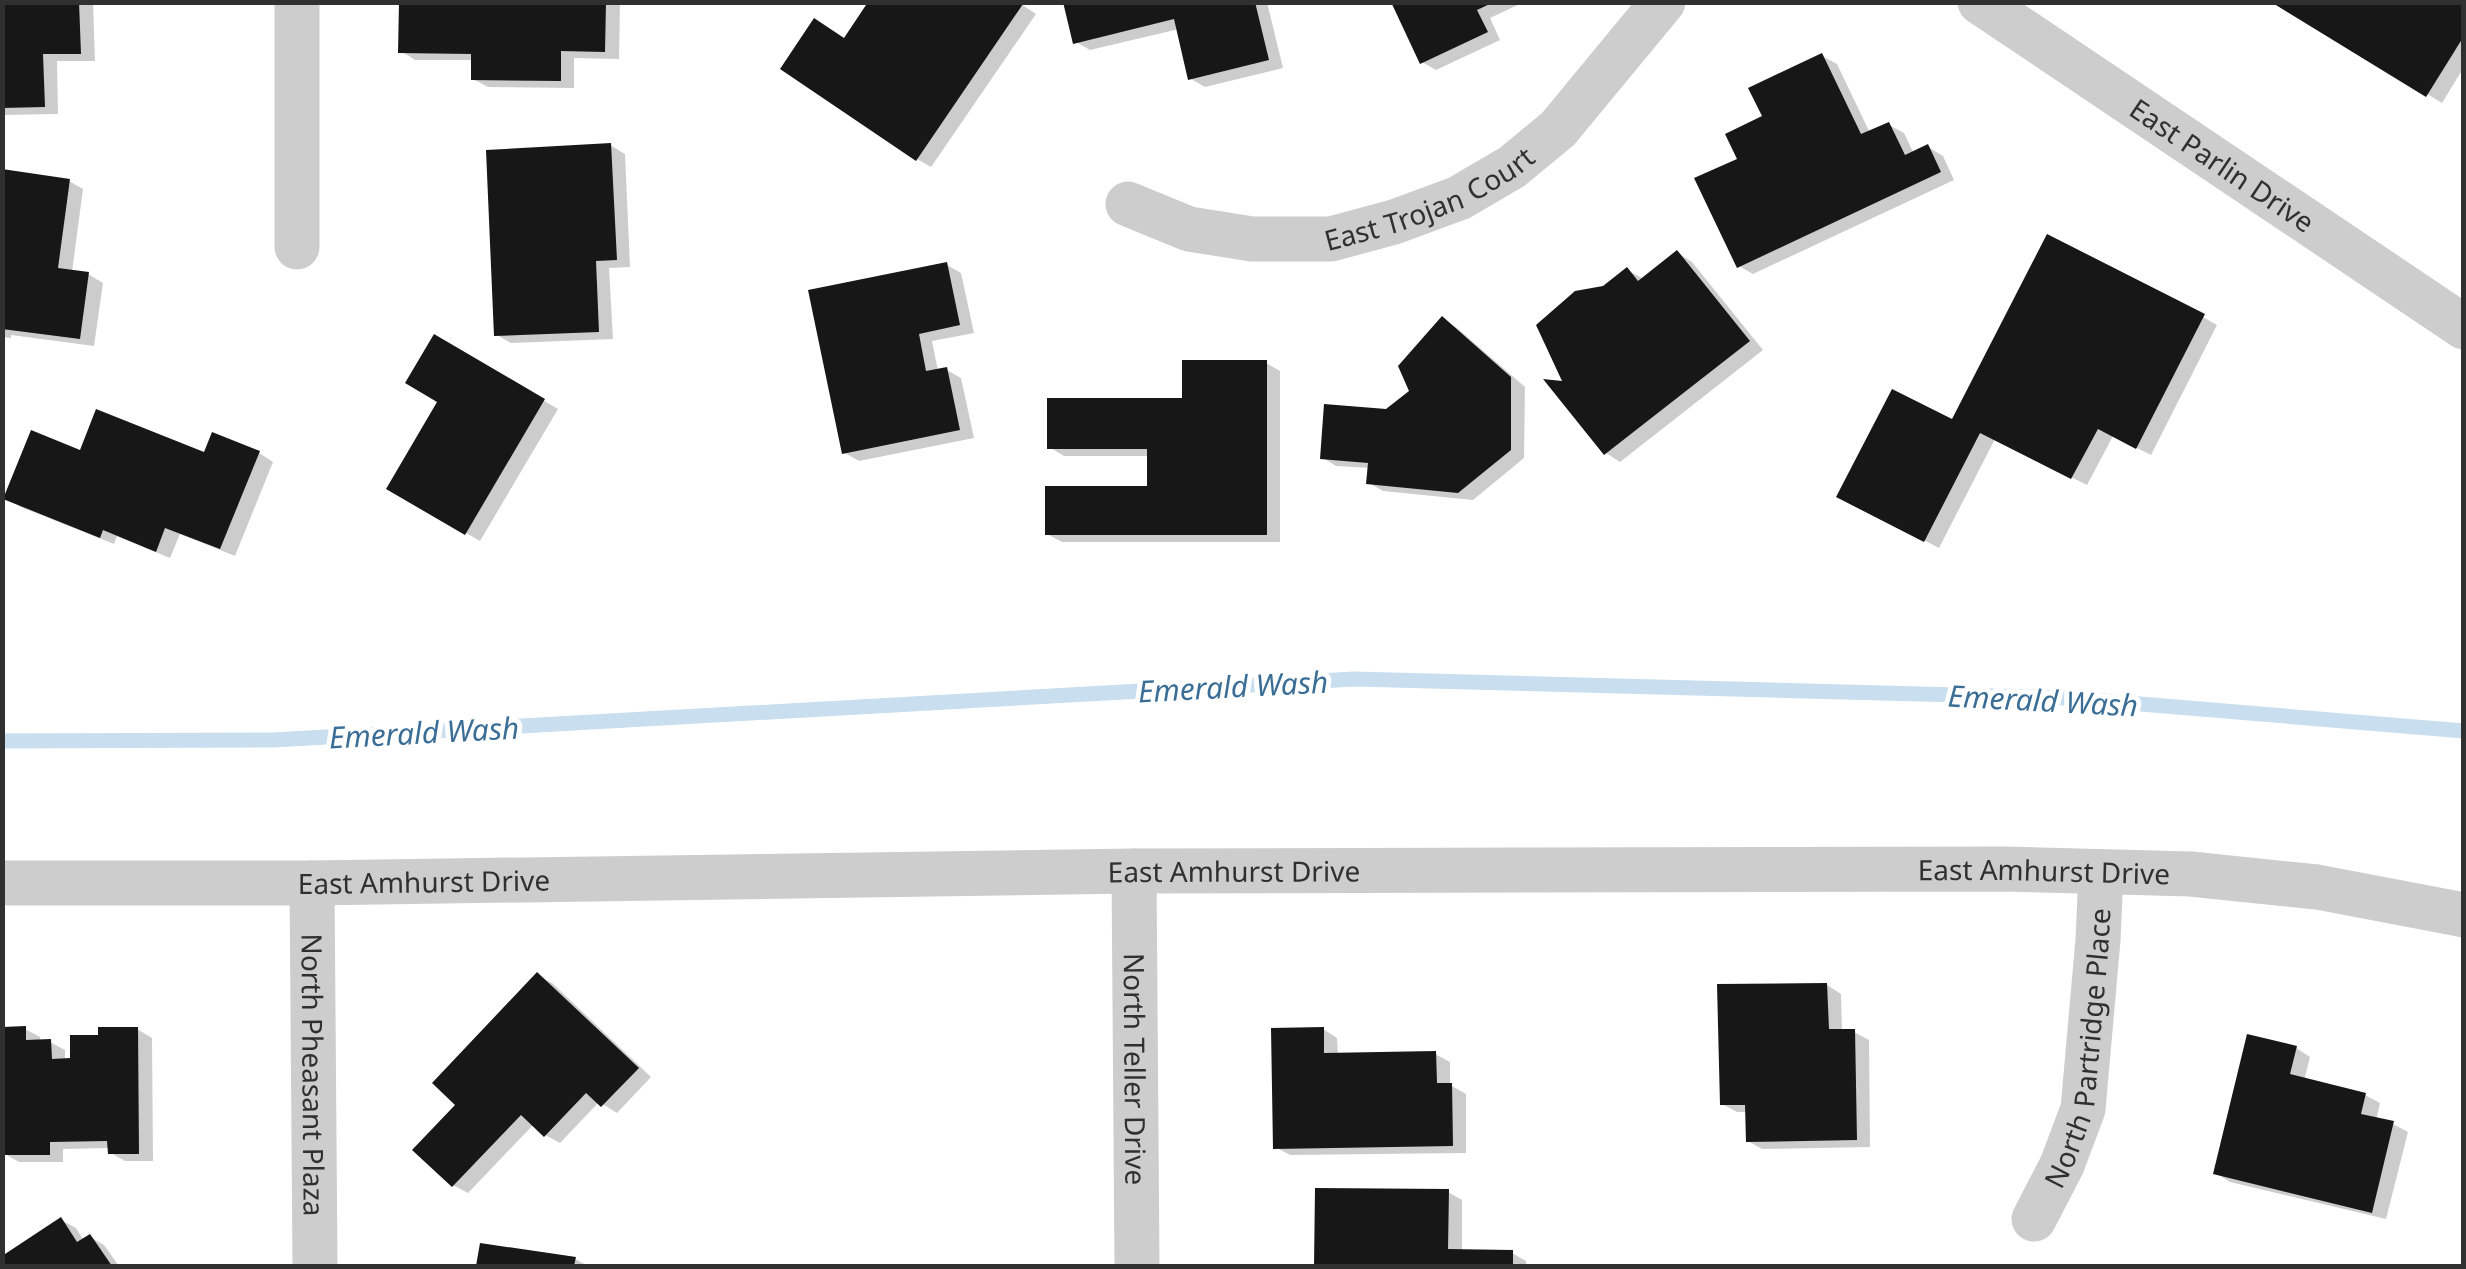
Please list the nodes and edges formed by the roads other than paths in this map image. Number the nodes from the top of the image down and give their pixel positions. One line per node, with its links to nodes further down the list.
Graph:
1 (297, 2): 5 (street)
2 (1664, 2): 4 (street, East Trojan Court)
3 (1980, 2): 6 (street, East Parlin Drive)
4 (1128, 204)
5 (297, 247)
6 (2464, 327)
7 (1134, 871): 8 (street, East Amhurst Drive); 10 (street, East Amhurst Drive); 14 (street, North Teller Drive)
8 (2101, 872): 11 (street, East Amhurst Drive); 12 (street, North Partridge Place)
9 (2, 883): 10 (street, East Amhurst Drive)
10 (312, 883): 13 (street, North Pheasant Plaza)
11 (2464, 914)
12 (2034, 1219)
13 (315, 1266)
14 (1137, 1266)

